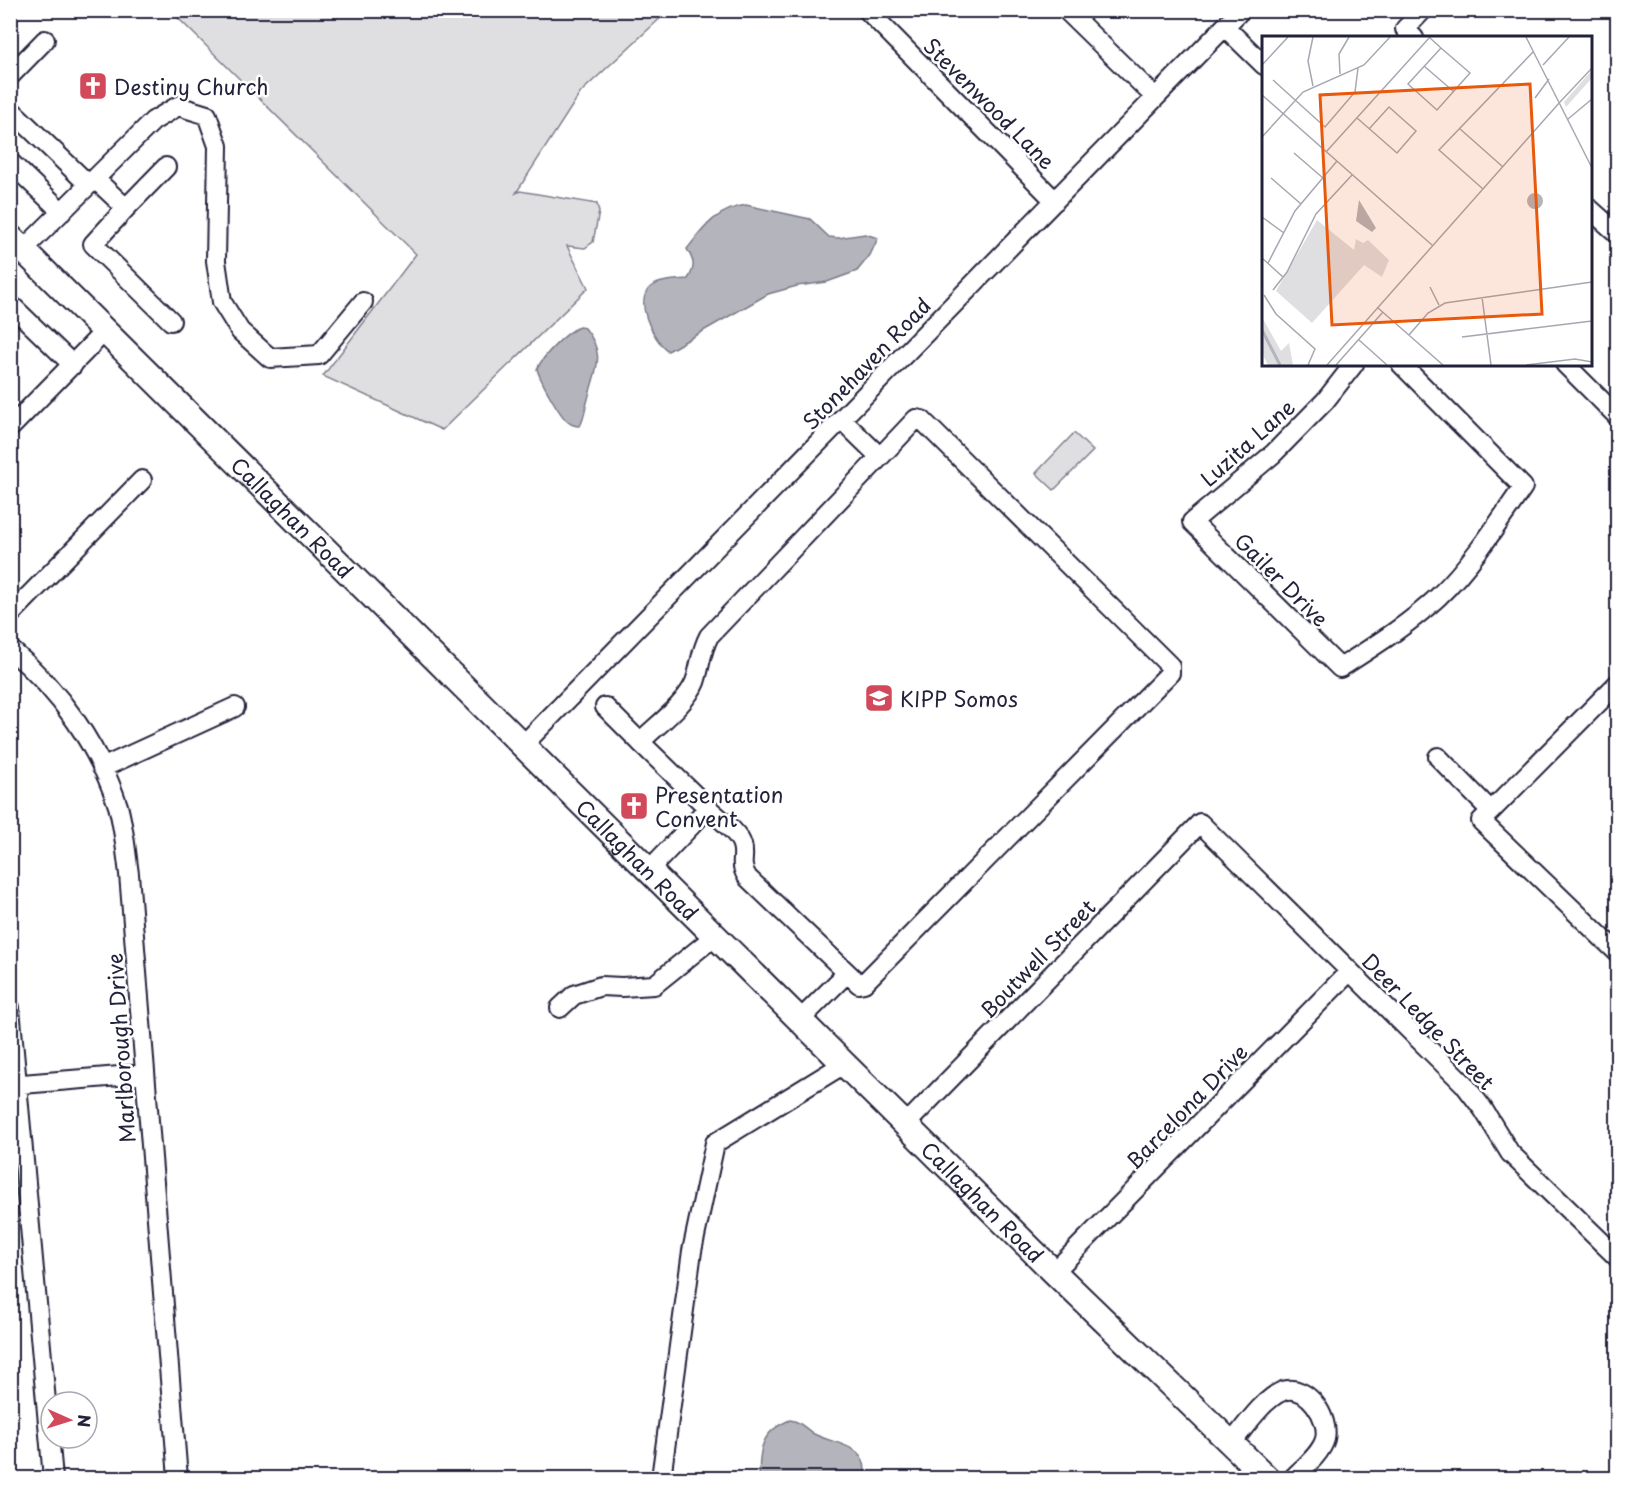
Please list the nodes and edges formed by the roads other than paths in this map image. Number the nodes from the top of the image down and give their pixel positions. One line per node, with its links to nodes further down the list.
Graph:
1 (867, 10): 15 (street, Stevenwood Lane)
2 (1066, 10): 10 (street)
3 (1241, 10): 5 (street, Stonehaven Road)
4 (1423, 10): 6 (street)
5 (1225, 27): 8 (street); 10 (street, Stonehaven Road)
6 (1410, 33)
7 (45, 40): 9 (street)
8 (1262, 63)
9 (10, 76)
10 (1155, 98): 15 (street, Stonehaven Road)
11 (10, 109): 14 (street)
12 (10, 162): 18 (street)
13 (166, 167): 16 (street)
14 (92, 182): 16 (street); 18 (street); 21 (street)
15 (1055, 201): 30 (street, Stonehaven Road)
16 (126, 208): 23 (street)
17 (1592, 211): 19 (street)
18 (62, 212): 20 (street)
19 (1617, 234)
20 (17, 243): 24 (main road, Callaghan Road)
21 (363, 302)
22 (10, 304): 25 (street)
23 (171, 321)
24 (104, 332): 25 (street); 41 (main road, Callaghan Road)
25 (73, 364): 31 (street)
26 (1352, 366): 34 (street, Luzita Lane)
27 (1403, 366): 34 (street, Gailer Drive)
28 (1567, 366): 29 (street)
29 (1617, 417)
30 (842, 420): 32 (street); 41 (street, Stonehaven Road)
31 (10, 428)
32 (880, 457): 40 (street); 51 (street)
33 (142, 480): 35 (street)
34 (1192, 522)
35 (10, 615)
36 (10, 649): 43 (street, Marlborough Drive)
37 (1617, 683): 45 (street)
38 (235, 707): 43 (street)
39 (605, 707): 40 (street)
40 (640, 741): 44 (street)
41 (523, 745): 47 (main road, Callaghan Road)
42 (1438, 757): 45 (street)
43 (102, 768): 56 (street, Marlborough Drive)
44 (708, 808): 47 (street); 51 (street)
45 (1486, 816): 49 (street)
46 (1200, 823): 50 (street, Deer Ledge Street); 58 (street, Boutwell Street)
47 (649, 870): 48 (main road, Callaghan Road)
48 (715, 936): 53 (street); 54 (main road, Callaghan Road)
49 (1614, 942)
50 (1350, 971): 59 (street, Deer Ledge Street); 60 (street, Barcelona Drive)
51 (847, 973): 54 (street)
52 (10, 1008): 57 (street)
53 (560, 1008)
54 (800, 1020): 55 (main road, Callaghan Road)
55 (843, 1064): 58 (main road, Callaghan Road); 64 (street)
56 (144, 1074): 57 (street); 63 (street, Marlborough Drive)
57 (14, 1085): 62 (street)
58 (905, 1125): 60 (main road, Callaghan Road)
59 (1617, 1258)
60 (1054, 1272): 61 (main road, Callaghan Road)
61 (1231, 1444): 65 (main road, Callaghan Road); 66 (street)
62 (53, 1479)
63 (178, 1479)
64 (661, 1479)
65 (1268, 1479)
66 (1293, 1479)

